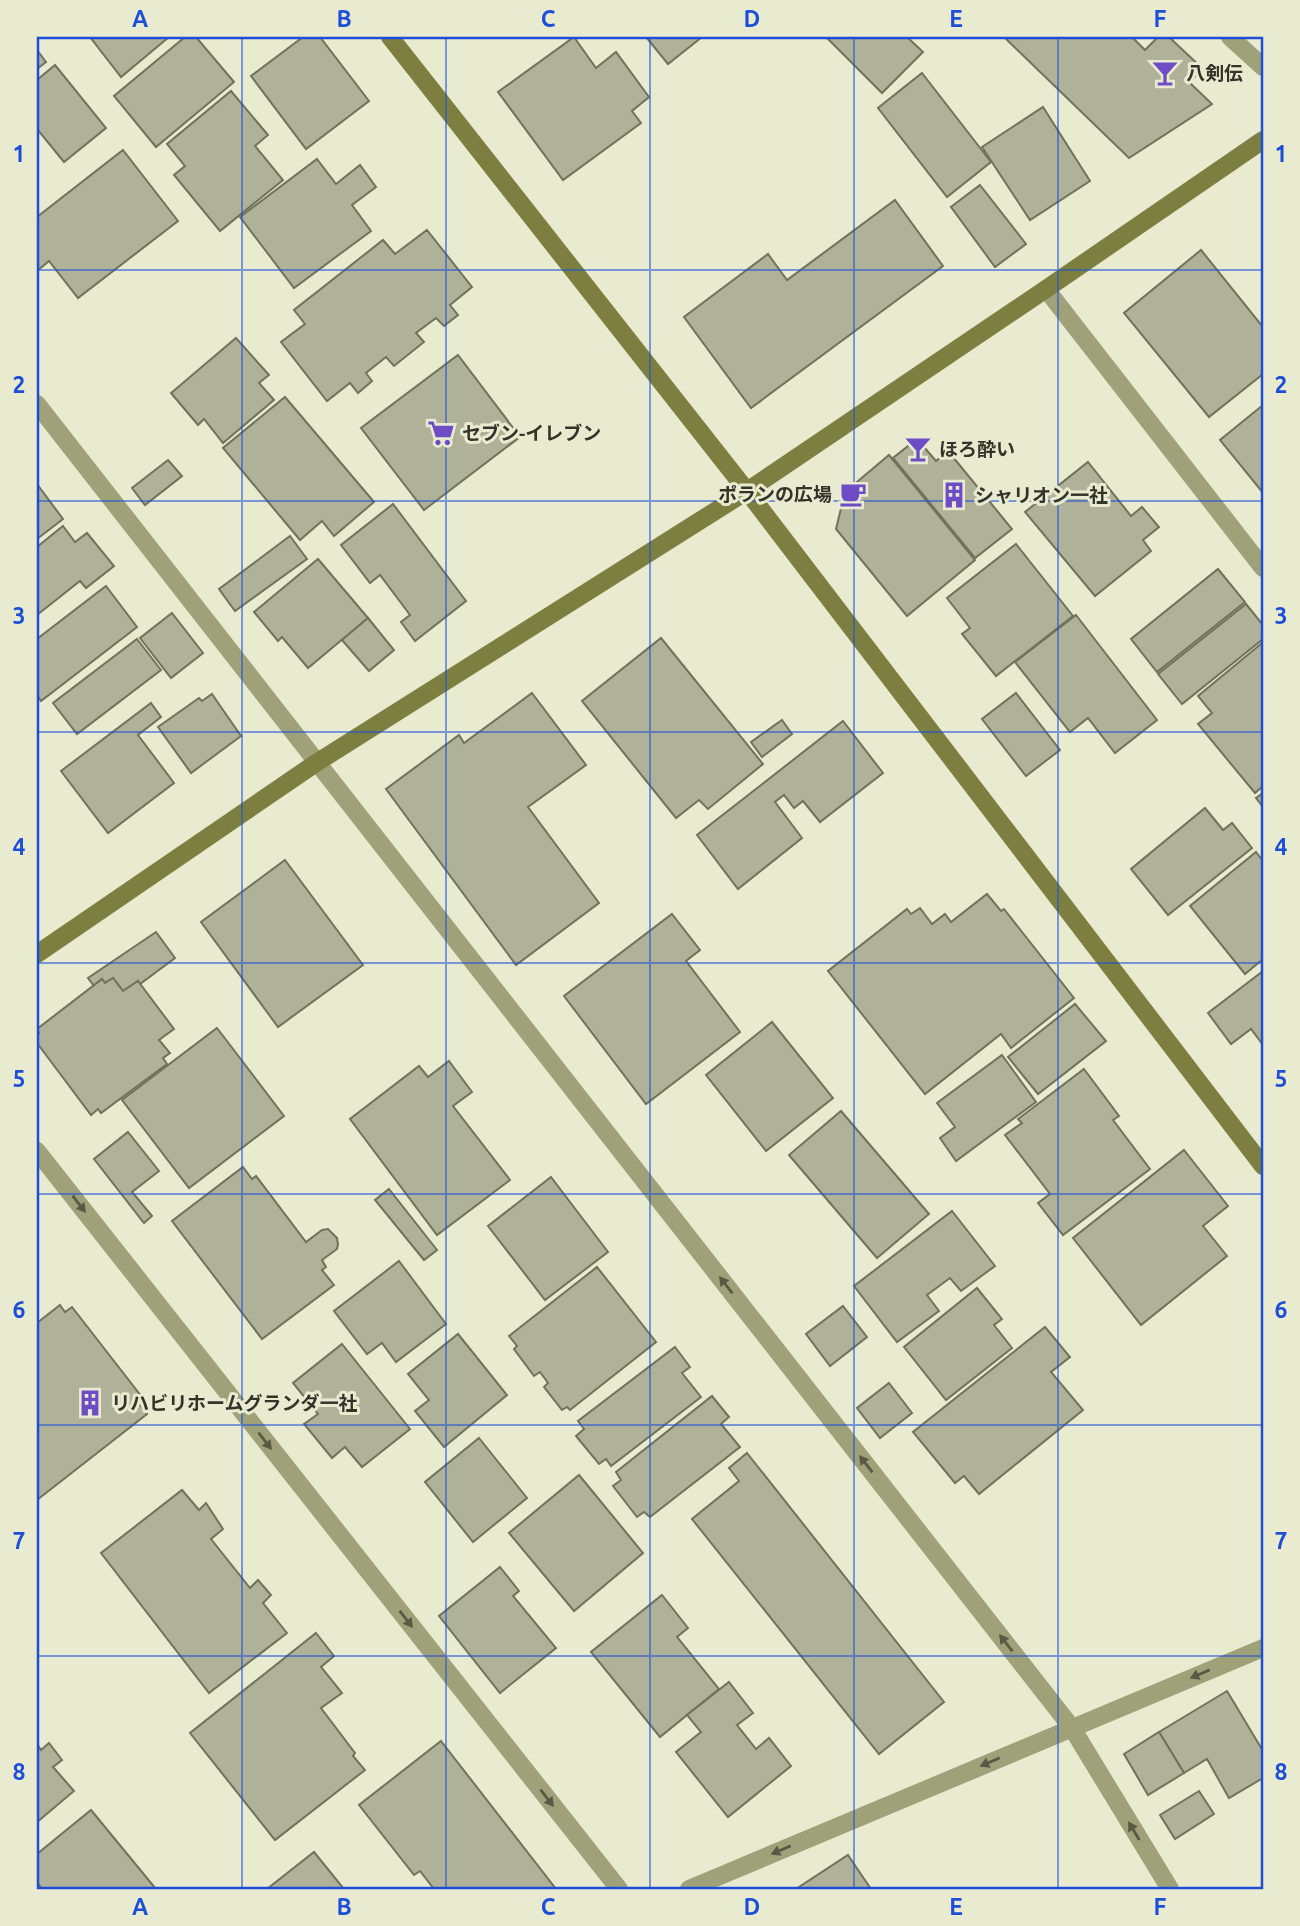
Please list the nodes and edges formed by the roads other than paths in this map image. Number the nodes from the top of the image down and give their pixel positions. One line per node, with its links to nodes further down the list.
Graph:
1 (390, 37): 7 (street)
2 (1230, 37): 3 (street)
3 (1263, 67)
4 (1263, 139): 5 (street)
5 (1046, 289): 7 (street); 8 (street)
6 (37, 404): 9 (street)
7 (747, 491): 9 (street); 12 (street)
8 (1263, 568)
9 (317, 763): 10 (street); 14 (street, one-way to 9)
10 (37, 954)
11 (37, 1151): 15 (street, one-way to 15)
12 (1263, 1166)
13 (1263, 1648): 14 (street, one-way to 14)
14 (1072, 1728): 16 (street, one-way to 16); 17 (street, one-way to 14)
15 (619, 1889)
16 (689, 1889)
17 (1170, 1889)

